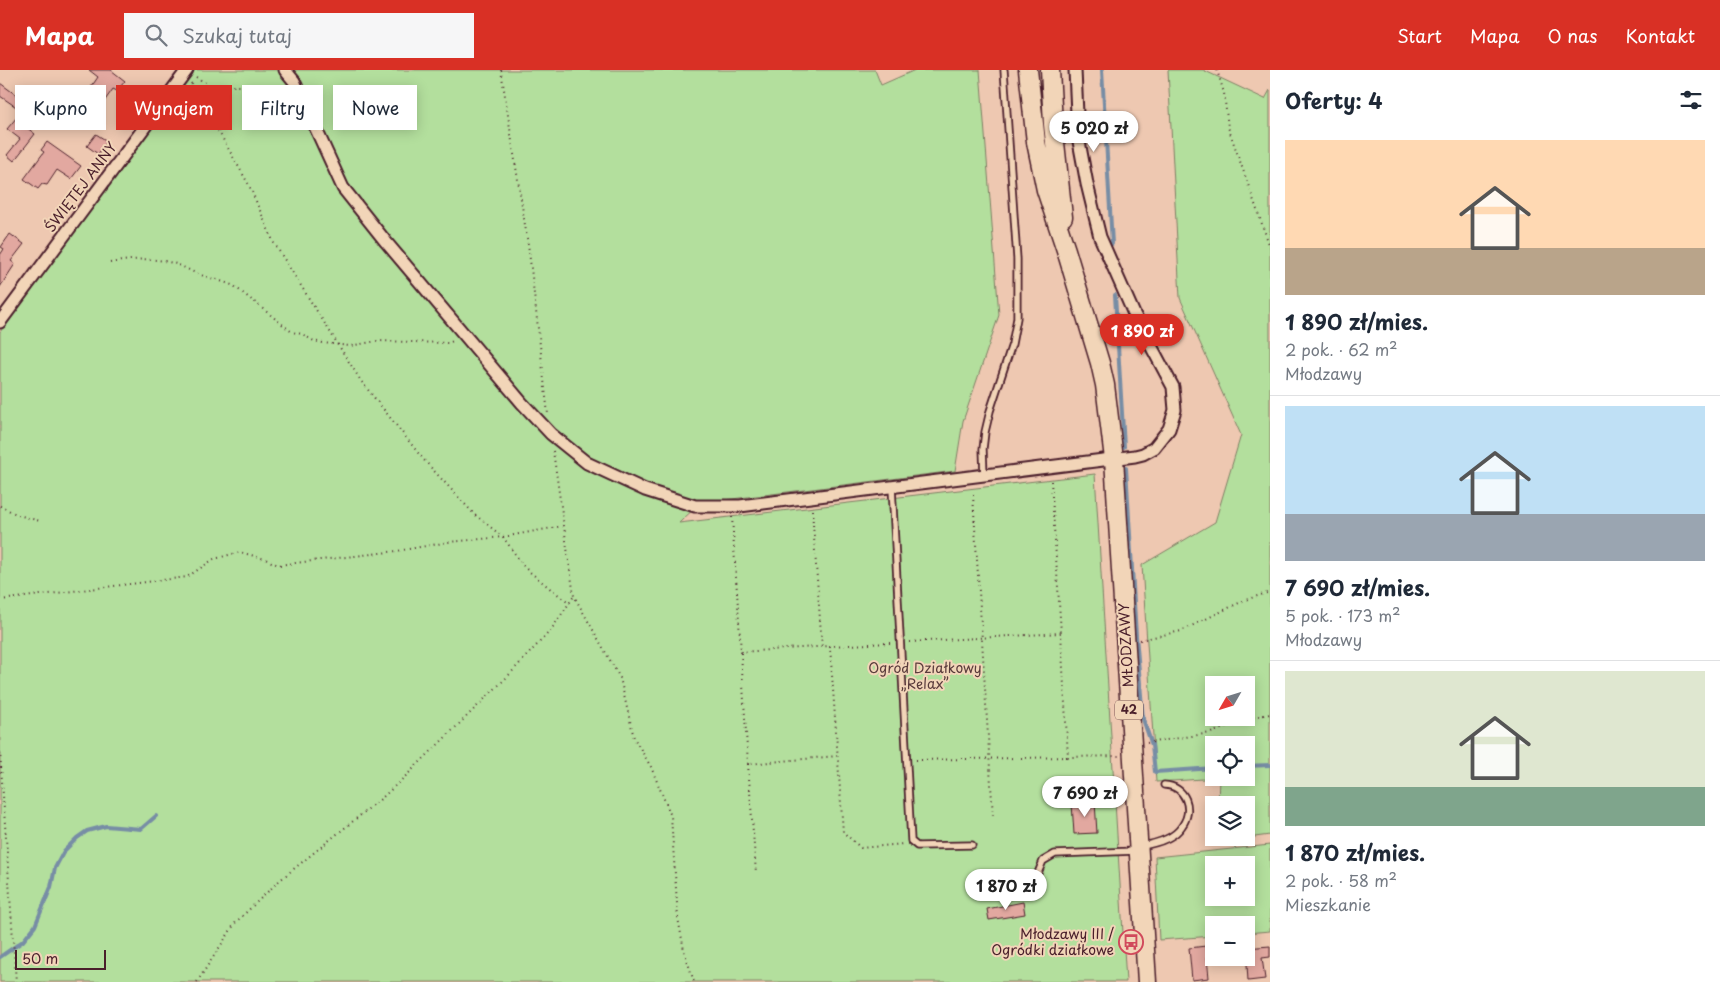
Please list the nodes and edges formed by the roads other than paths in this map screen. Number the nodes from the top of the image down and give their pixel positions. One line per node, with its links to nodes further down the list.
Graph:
1 (285, 70): 11 (street)
2 (1004, 70): 10 (lane)
3 (1028, 70): 7 (main road, 42)
4 (1050, 70): 7 (main road, 42)
5 (1075, 70): 9 (street)
6 (186, 71): 8 (street, ŚWIĘTEJ ANNY)
7 (1066, 250): 9 (main road, 42)
8 (0, 322)
9 (1114, 459): 10 (street); 14 (main road, MŁODZAWY / 42)
10 (984, 476): 11 (street)
11 (892, 487): 13 (lane)
12 (1164, 785): 14 (lane)
13 (972, 846)
14 (1138, 848): 15 (lane); 16 (main road, MŁODZAWY / 42)
15 (1035, 880)
16 (1147, 982)

